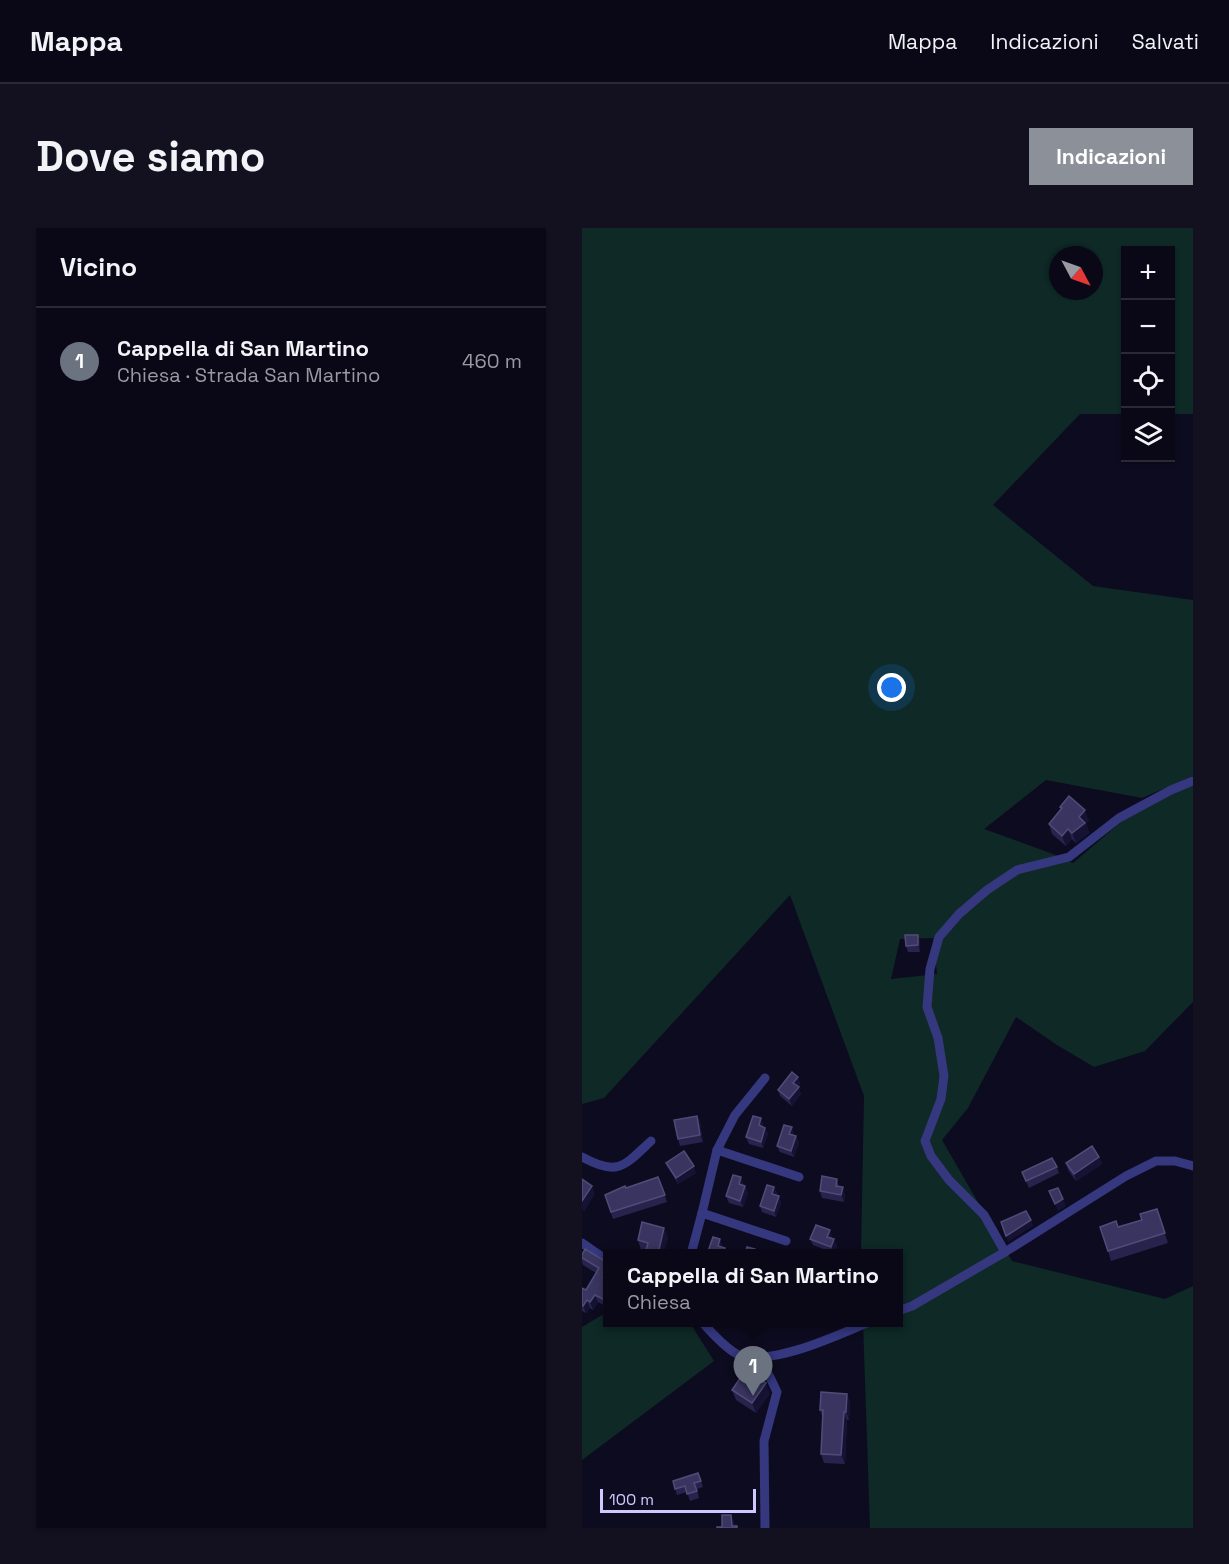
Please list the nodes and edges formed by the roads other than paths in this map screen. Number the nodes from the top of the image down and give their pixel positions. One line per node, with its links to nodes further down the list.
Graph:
1 (1193, 781): 12 (street)
2 (765, 1078): 4 (street)
3 (651, 1141): 5 (street)
4 (717, 1150): 7 (street); 8 (street)
5 (582, 1157)
6 (1193, 1166): 12 (street)
7 (799, 1177)
8 (702, 1213): 9 (street); 11 (street)
9 (786, 1241)
10 (582, 1243): 13 (street)
11 (693, 1249)
12 (1005, 1252): 14 (street)
13 (603, 1258)
14 (903, 1309)
15 (706, 1327): 17 (street)
16 (859, 1327): 17 (street)
17 (764, 1358): 18 (street)
18 (765, 1528)

